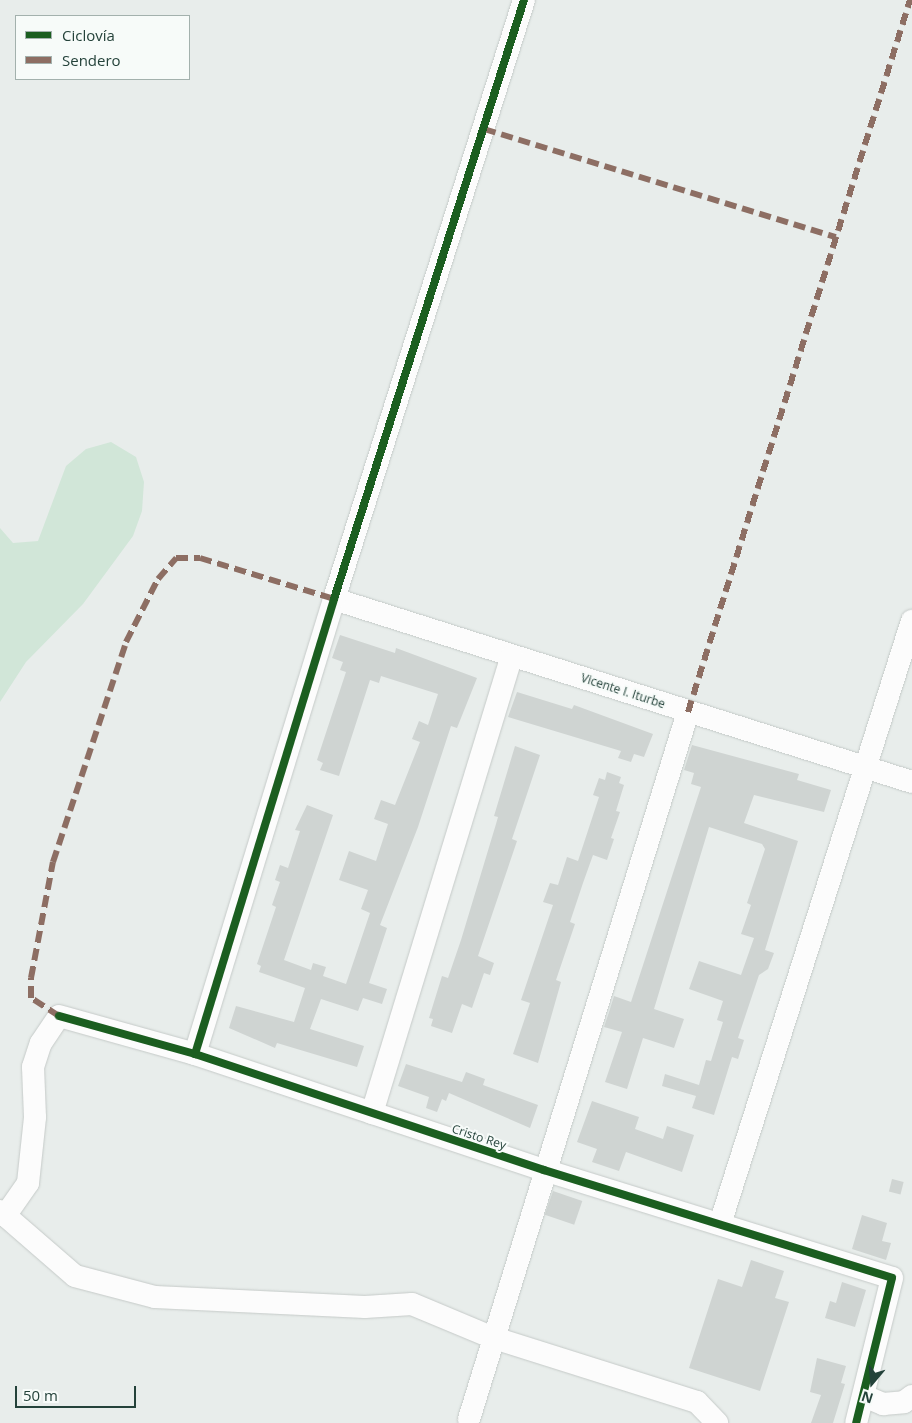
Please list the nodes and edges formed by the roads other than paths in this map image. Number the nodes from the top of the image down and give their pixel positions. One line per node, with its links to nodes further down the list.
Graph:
1 (524, 0): 2 (street)
2 (334, 599): 4 (street, Vicente I. Iturbe); 8 (street)
3 (912, 621): 6 (street)
4 (512, 656): 5 (street, Vicente I. Iturbe); 9 (street)
5 (688, 712): 6 (street, Vicente I. Iturbe); 10 (street)
6 (866, 768): 7 (street, Vicente I. Iturbe); 12 (street)
7 (912, 782)
8 (195, 1054): 9 (street, Cristo Rey); 11 (street, Cristo Rey)
9 (372, 1113): 10 (street, Cristo Rey)
10 (544, 1170): 12 (street, Cristo Rey); 13 (street)
11 (2, 1214): 13 (street)
12 (720, 1224): 14 (street, Cristo Rey)
13 (492, 1337): 16 (street); 17 (street)
14 (864, 1396): 15 (street); 18 (street)
15 (912, 1396)
16 (469, 1419)
17 (716, 1423)
18 (856, 1423)

